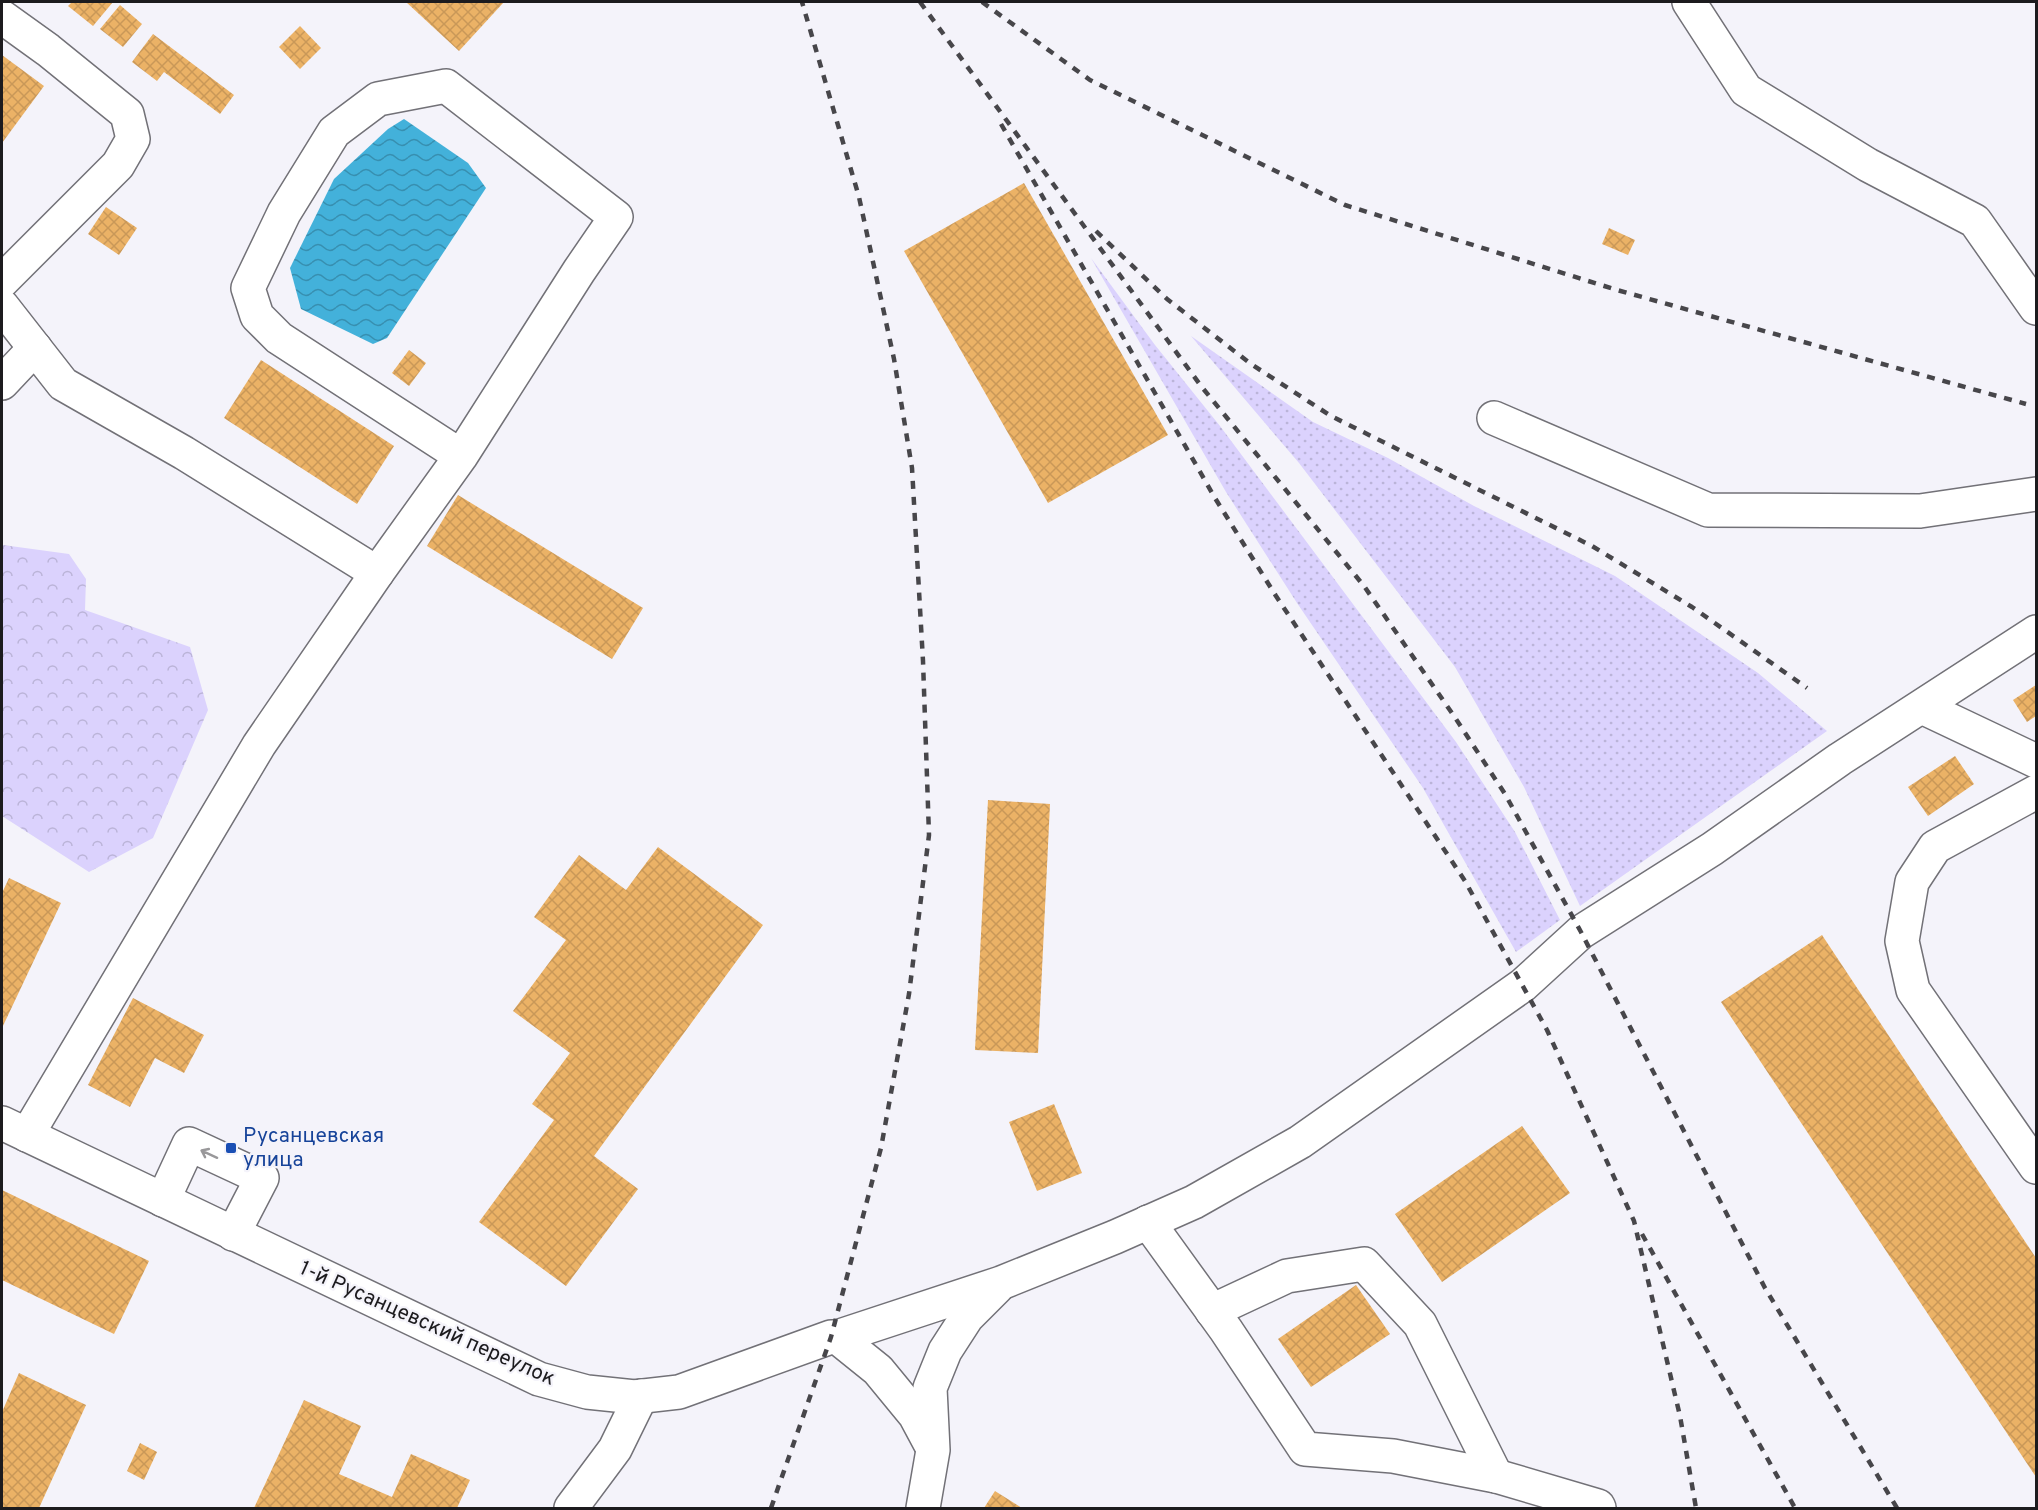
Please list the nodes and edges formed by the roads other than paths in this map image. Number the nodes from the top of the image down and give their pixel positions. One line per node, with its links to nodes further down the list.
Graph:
1 (1689, 2): 5 (street)
2 (2, 17): 3 (street)
3 (2, 281)
4 (2, 306): 6 (street)
5 (2037, 308)
6 (35, 348): 7 (street); 11 (street)
7 (2, 383)
8 (1494, 417): 10 (street)
9 (461, 456): 9 (street); 11 (street)
10 (2037, 494)
11 (377, 573): 16 (street)
12 (2037, 632): 13 (street, 1-й Русанцевский переулок)
13 (1922, 707): 14 (street); 19 (street, 1-й Русанцевский переулок)
14 (2037, 761)
15 (2037, 792): 17 (street)
16 (14, 1129): 18 (street, 1-й Русанцевский переулок)
17 (2037, 1167)
18 (163, 1200): 20 (street, 1-й Русанцевский переулок); 20 (street, one-way to 18)
19 (1148, 1222): 21 (street, 1-й Русанцевский переулок); 22 (street)
20 (233, 1234): 24 (street, 1-й Русанцевский переулок)
21 (1000, 1283): 23 (street, 1-й Русанцевский переулок); 25 (street)
22 (1212, 1311): 26 (street); 26 (street)
23 (837, 1337): 24 (street, 1-й Русанцевский переулок); 25 (street)
24 (641, 1396): 27 (street)
25 (933, 1450): 28 (street)
26 (1496, 1476): 29 (street)
27 (571, 1509)
28 (923, 1509)
29 (1599, 1509)

